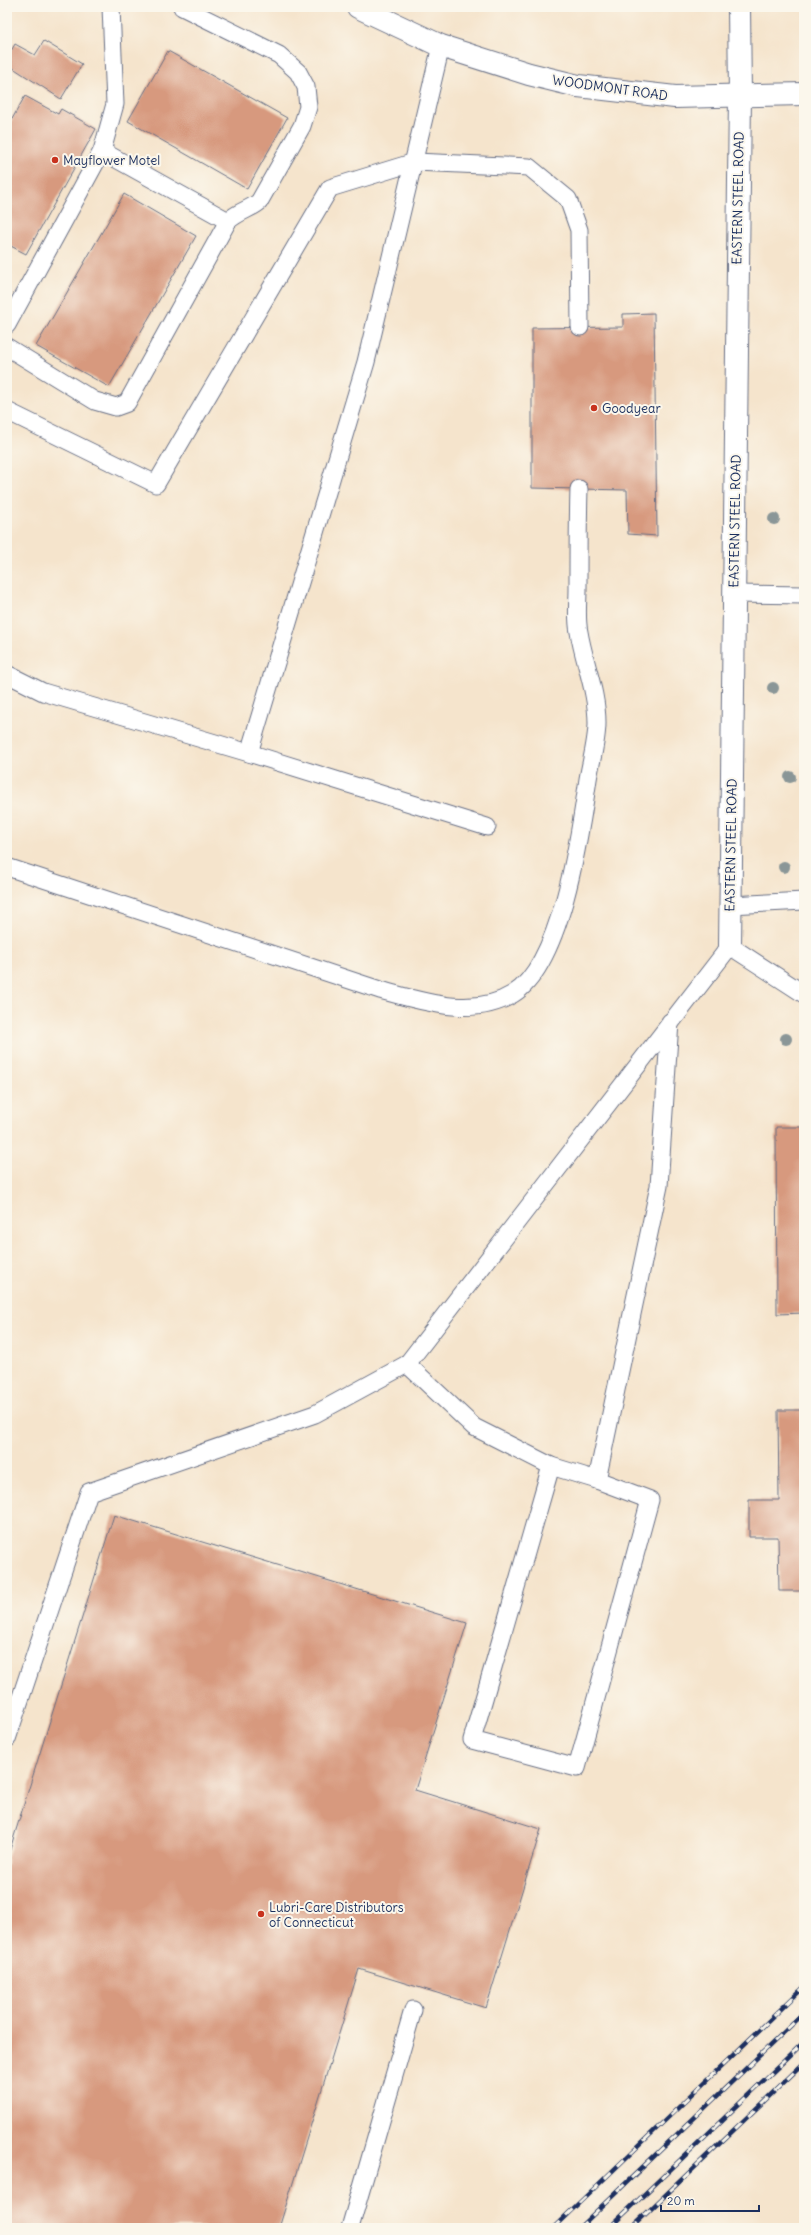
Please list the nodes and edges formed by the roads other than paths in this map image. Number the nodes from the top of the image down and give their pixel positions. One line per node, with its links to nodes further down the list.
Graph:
1 (111, 7): 8 (lane)
2 (182, 7): 10 (lane)
3 (358, 7): 5 (street, WOODMONT ROAD)
4 (739, 7): 7 (street, EASTERN STEEL ROAD)
5 (441, 46): 7 (street, WOODMONT ROAD); 9 (lane)
6 (804, 94): 7 (street, WOODMONT ROAD)
7 (740, 96): 16 (street, EASTERN STEEL ROAD)
8 (102, 151): 10 (lane); 11 (lane)
9 (415, 162): 12 (lane); 14 (lane); 19 (lane)
10 (228, 221): 13 (lane)
11 (7, 325)
12 (580, 327)
13 (7, 347)
14 (7, 410)
15 (579, 489): 21 (lane)
16 (734, 594): 17 (lane); 23 (street, EASTERN STEEL ROAD)
17 (804, 595)
18 (7, 674): 19 (lane)
19 (249, 753): 20 (lane)
20 (487, 827)
21 (7, 867)
22 (804, 901): 23 (lane)
23 (730, 904): 24 (street, EASTERN STEEL ROAD)
24 (730, 946): 25 (lane); 26 (lane)
25 (804, 994)
26 (670, 1022): 27 (lane); 29 (lane)
27 (407, 1364): 28 (lane); 30 (lane)
28 (552, 1466): 29 (lane); 29 (lane)
29 (597, 1480)
30 (7, 1739)
31 (413, 2010): 32 (lane)
32 (350, 2228)

